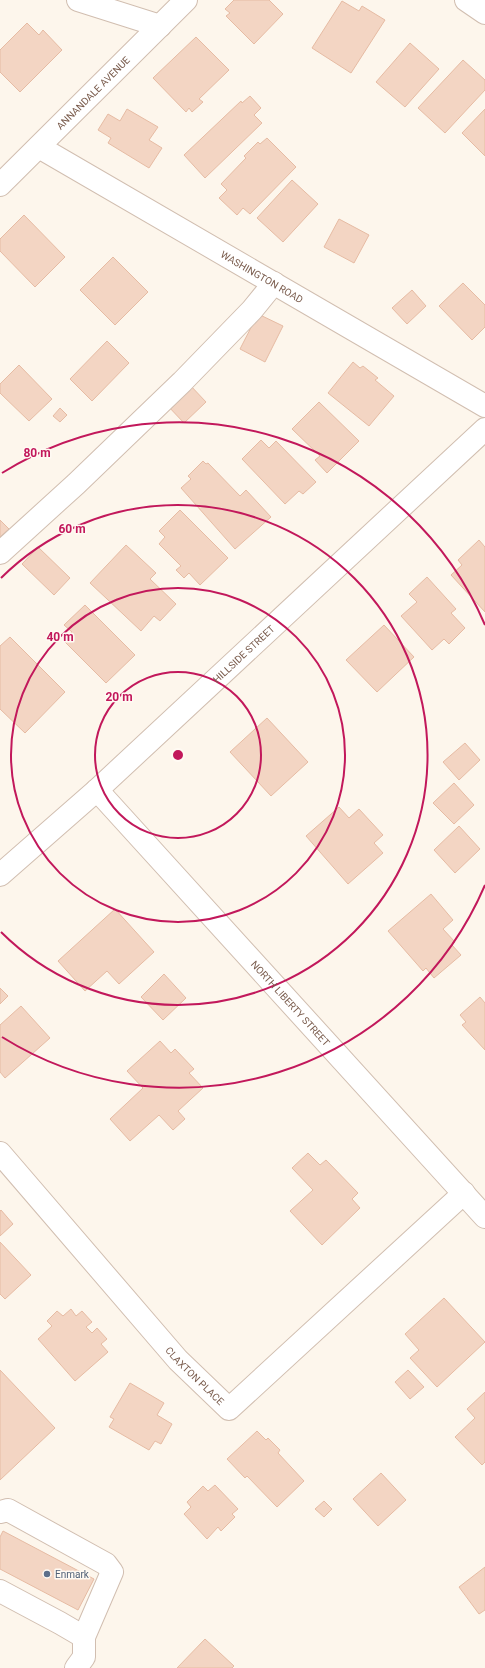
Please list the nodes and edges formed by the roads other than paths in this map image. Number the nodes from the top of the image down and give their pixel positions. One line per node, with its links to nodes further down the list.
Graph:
1 (78, 0): 5 (street)
2 (186, 0): 5 (street, ANNANDALE AVENUE)
3 (466, 0): 4 (street)
4 (485, 13)
5 (160, 26): 6 (street, ANNANDALE AVENUE)
6 (39, 147): 7 (street, ANNANDALE AVENUE); 8 (street, WASHINGTON ROAD)
7 (0, 185)
8 (274, 283): 9 (street, WASHINGTON ROAD); 11 (street)
9 (485, 406)
10 (485, 429): 12 (street, HILLSIDE STREET)
11 (0, 553)
12 (97, 790): 13 (street, HILLSIDE STREET); 15 (street, NORTH LIBERTY STREET)
13 (0, 875)
14 (0, 1153): 15 (street, CLAXTON PLACE)
15 (464, 1193): 16 (street, NORTH LIBERTY STREET)
16 (485, 1217)
17 (0, 1512): 19 (street)
18 (0, 1591): 19 (street)
19 (84, 1638): 20 (street)
20 (76, 1668)

